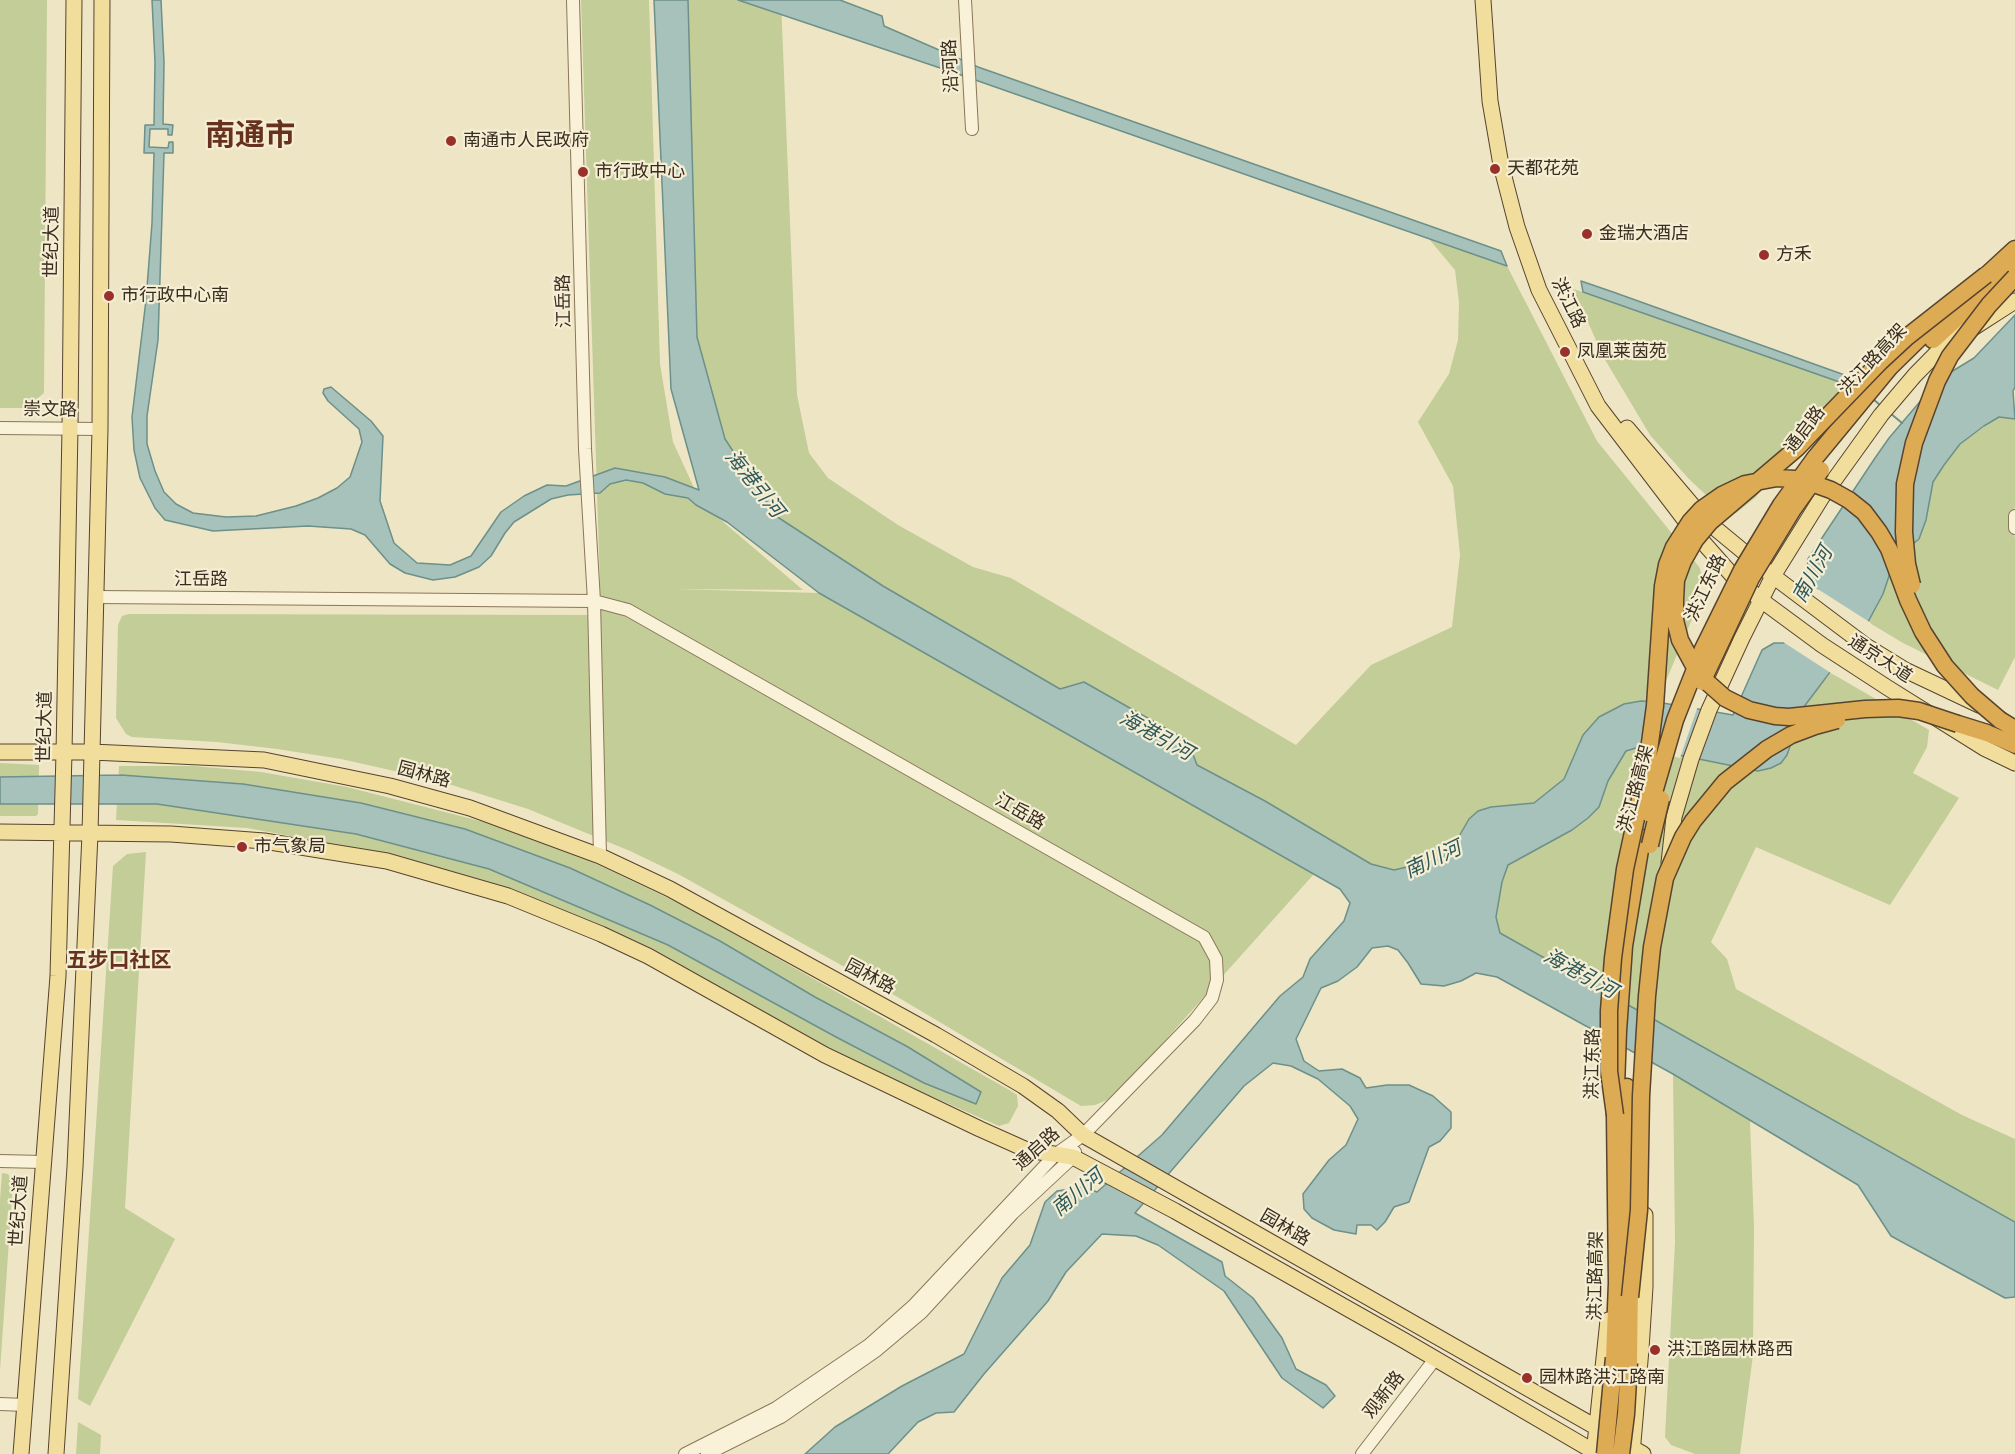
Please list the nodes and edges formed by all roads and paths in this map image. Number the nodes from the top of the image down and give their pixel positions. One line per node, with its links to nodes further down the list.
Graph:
1 (74, 0): 16 (main road, 世纪大道)
2 (102, 0): 17 (main road)
3 (573, 0): 25 (street, 江岳路)
4 (965, 0): 7 (street, 沿河路)
5 (1483, 0): 21 (main road, 洪江路)
6 (1493, 0): 20 (main road, 洪江路)
7 (972, 129)
8 (2015, 243): 20 (main road, 通启路)
9 (2015, 249): 11 (highway, 洪江路高架)
10 (2015, 265): 44 (highway, 洪江路高架, bridge)
11 (1986, 275): 27 (highway, bridge); 38 (highway, 洪江路高架, bridge)
12 (2015, 276): 14 (main road); 26 (highway, bridge)
13 (2015, 301): 14 (main road)
14 (1934, 356): 22 (main road)
15 (0, 428): 16 (street, 崇文路)
16 (70, 428): 17 (street, 崇文路); 32 (main road, 世纪大道)
17 (100, 429): 23 (main road)
18 (2015, 516): 19 (street)
19 (2015, 528)
20 (1744, 552): 21 (main road, 洪江东路); 22 (main road, 通京大道)
21 (1732, 575): 24 (main road, 通京大道); 48 (main road, 洪江东路, bridge)
22 (1773, 576): 24 (main road); 26 (main road, 通京大道)
23 (96, 597): 25 (street, 江岳路); 31 (main road)
24 (1761, 600): 33 (main road, 通京大道); 49 (main road, bridge)
25 (594, 601): 37 (street); 39 (street, 江岳路)
26 (2008, 721): 28 (highway, 通京大道); 38 (highway, bridge)
27 (1958, 724): 29 (highway); 44 (highway, bridge)
28 (2015, 729)
29 (2015, 745)
30 (0, 752): 32 (main road, 园林路)
31 (92, 752): 32 (main road, 园林路); 36 (main road); 37 (main road, 园林路)
32 (64, 753): 35 (main road, 世纪大道)
33 (2015, 763)
34 (0, 832): 35 (main road)
35 (61, 832): 36 (main road); 43 (main road, 世纪大道)
36 (90, 834): 40 (main road); 52 (main road)
37 (600, 856): 39 (main road, 园林路)
38 (1615, 1115): 50 (highway, 洪江路高架, bridge)
39 (1083, 1135): 40 (street, 通启路); 41 (street, 通启路); 48 (main road, 园林路)
40 (1055, 1155): 41 (main road); 53 (street, 通启路)
41 (1073, 1157): 45 (main road); 54 (street, 通启路)
42 (0, 1161): 43 (street)
43 (42, 1162): 47 (main road, 世纪大道)
44 (1630, 1297): 49 (highway, 洪江路高架, bridge)
45 (1436, 1359): 50 (main road); 55 (street, 观新路)
46 (0, 1404): 47 (street)
47 (26, 1405): 51 (main road, 世纪大道)
48 (1597, 1428): 49 (main road, 园林路); 50 (main road, 洪江东路)
49 (1632, 1452)
50 (1598, 1453)
51 (21, 1454)
52 (56, 1454)
53 (685, 1454)
54 (707, 1454)
55 (1362, 1454)

